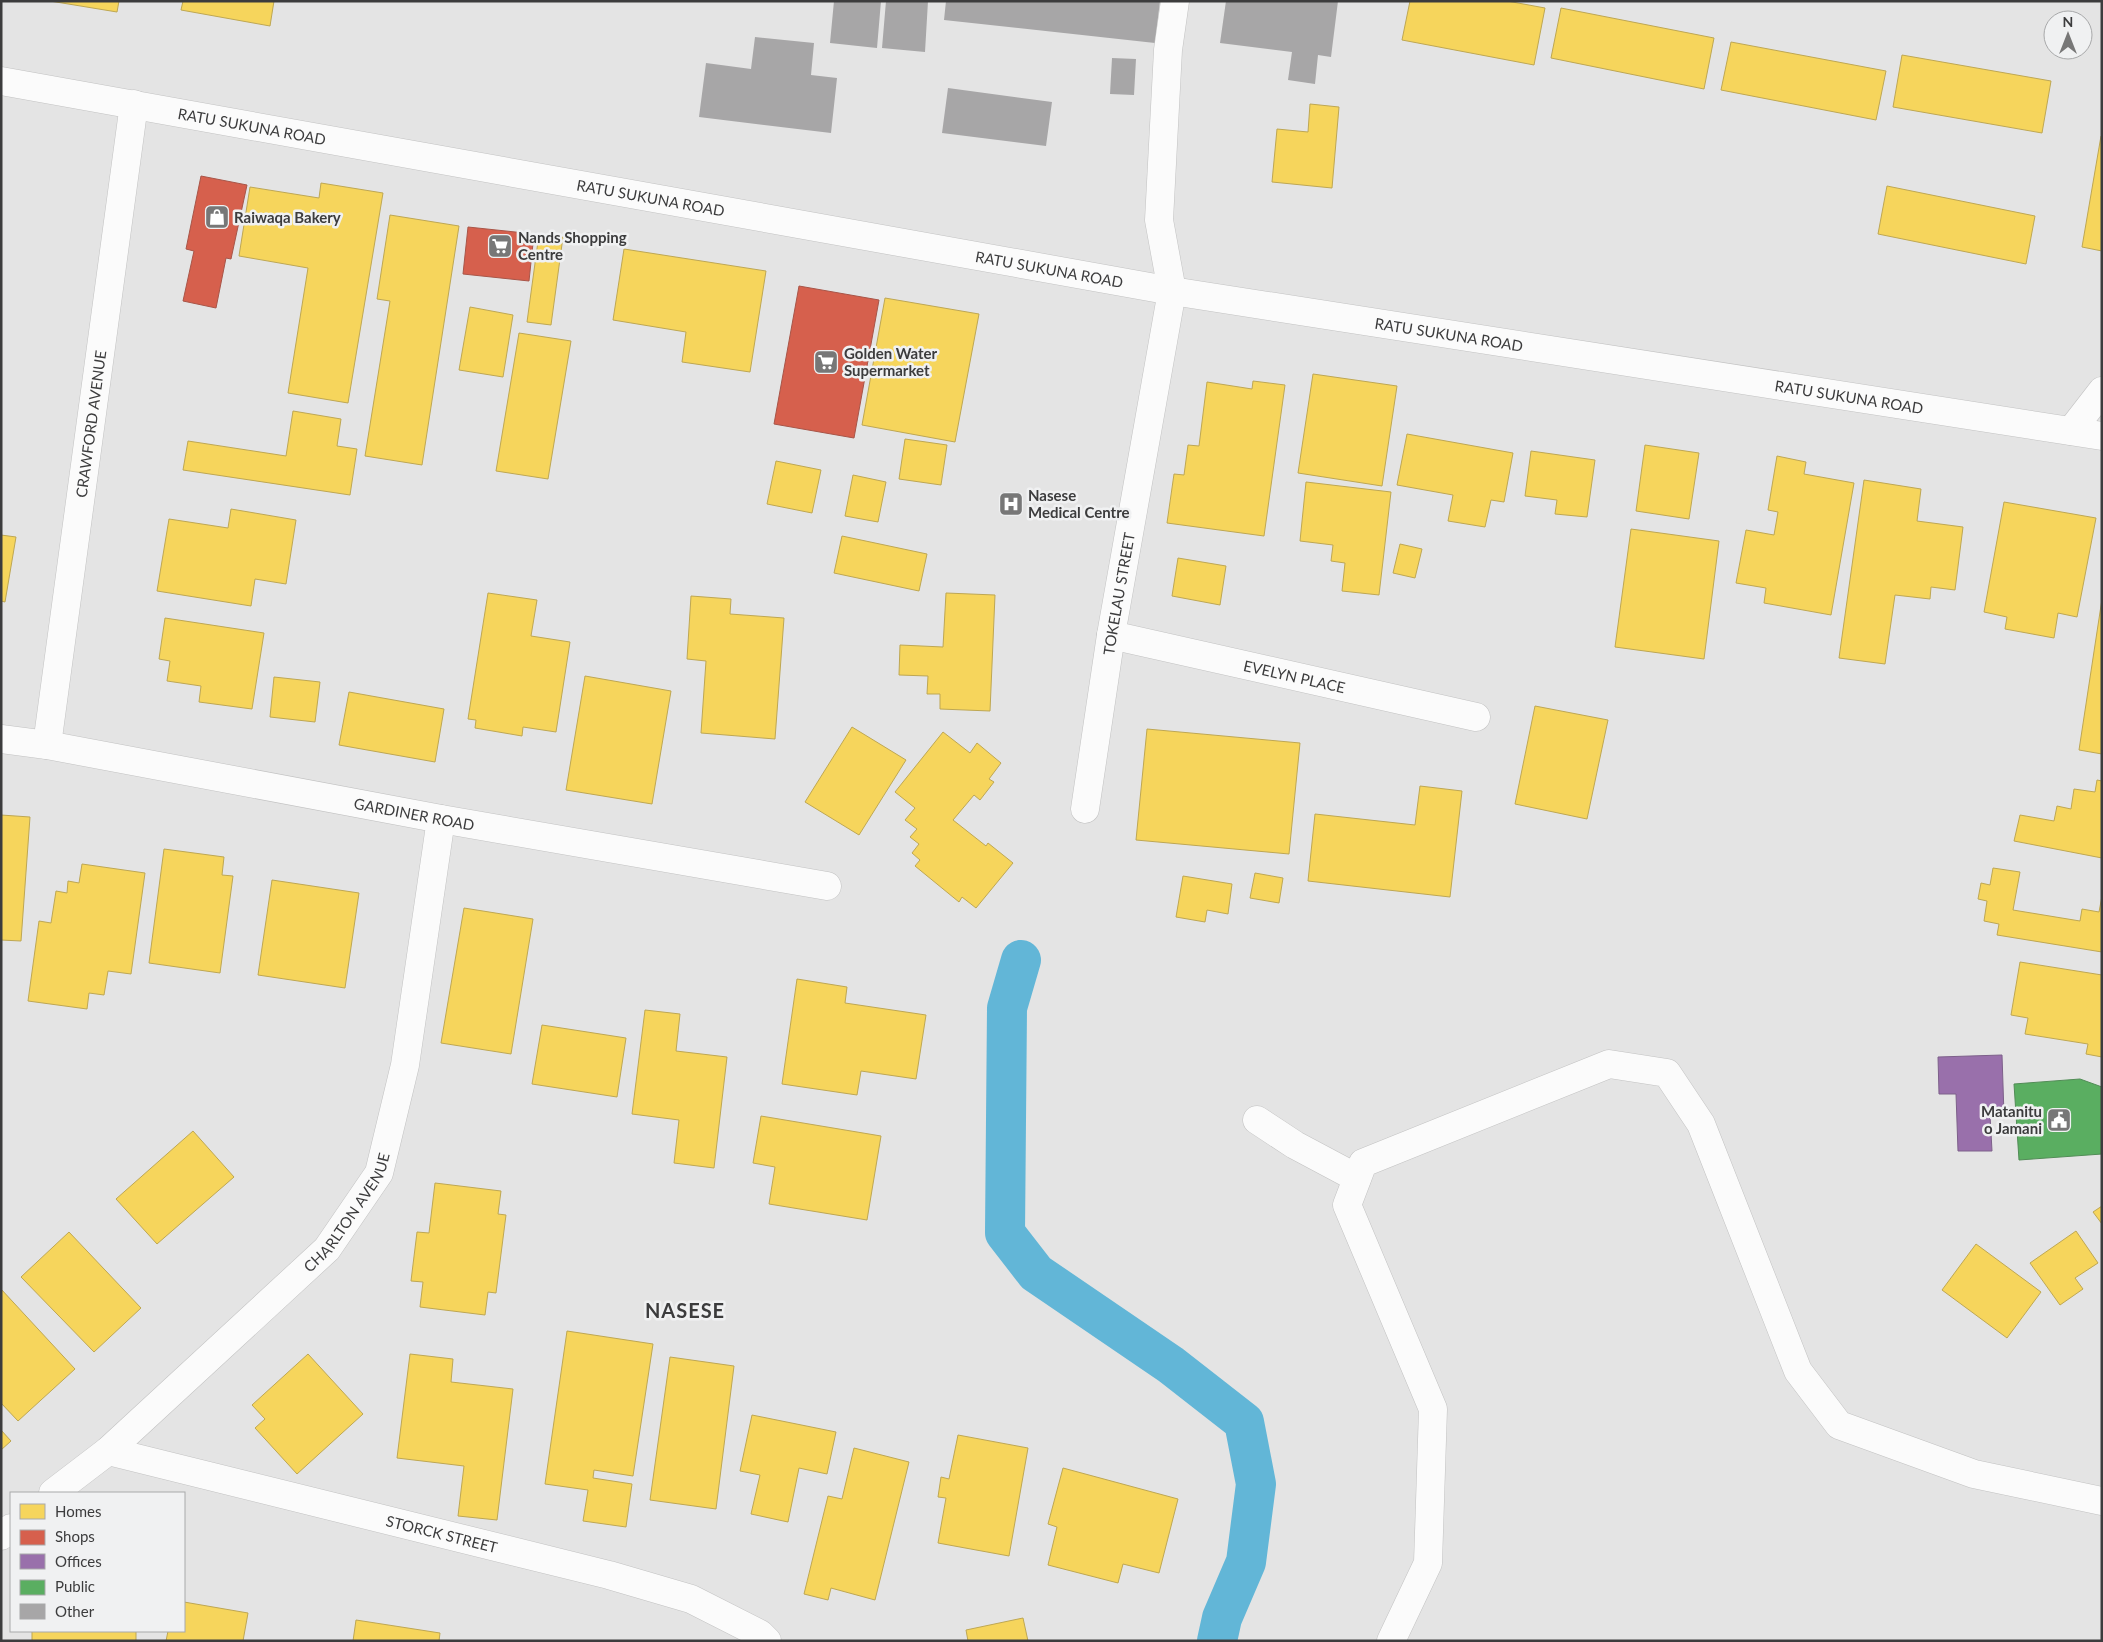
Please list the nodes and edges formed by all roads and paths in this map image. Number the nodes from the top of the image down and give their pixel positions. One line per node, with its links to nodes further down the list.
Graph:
1 (1175, 1): 4 (street)
2 (1, 81): 3 (street, RATU SUKUNA ROAD)
3 (134, 104): 4 (street, RATU SUKUNA ROAD); 11 (street, CRAWFORD AVENUE)
4 (1172, 291): 6 (street, RATU SUKUNA ROAD); 8 (street, TOKELAU STREET)
5 (2102, 391): 6 (street)
6 (2071, 431): 7 (street, RATU SUKUNA ROAD)
7 (2102, 436)
8 (1111, 635): 9 (street, EVELYN PLACE); 12 (street, TOKELAU STREET)
9 (1476, 717)
10 (1, 739): 11 (street, GARDINER ROAD)
11 (46, 745): 13 (street, GARDINER ROAD)
12 (1085, 809)
13 (441, 819): 14 (street, GARDINER ROAD); 17 (street, CHARLTON AVENUE)
14 (827, 886)
15 (1257, 1120): 16 (street)
16 (1357, 1178): 19 (street); 21 (street)
17 (108, 1451): 18 (street, CHARLTON AVENUE); 20 (street, STORCK STREET)
18 (54, 1492)
19 (2102, 1501)
20 (767, 1641)
21 (1391, 1641)

